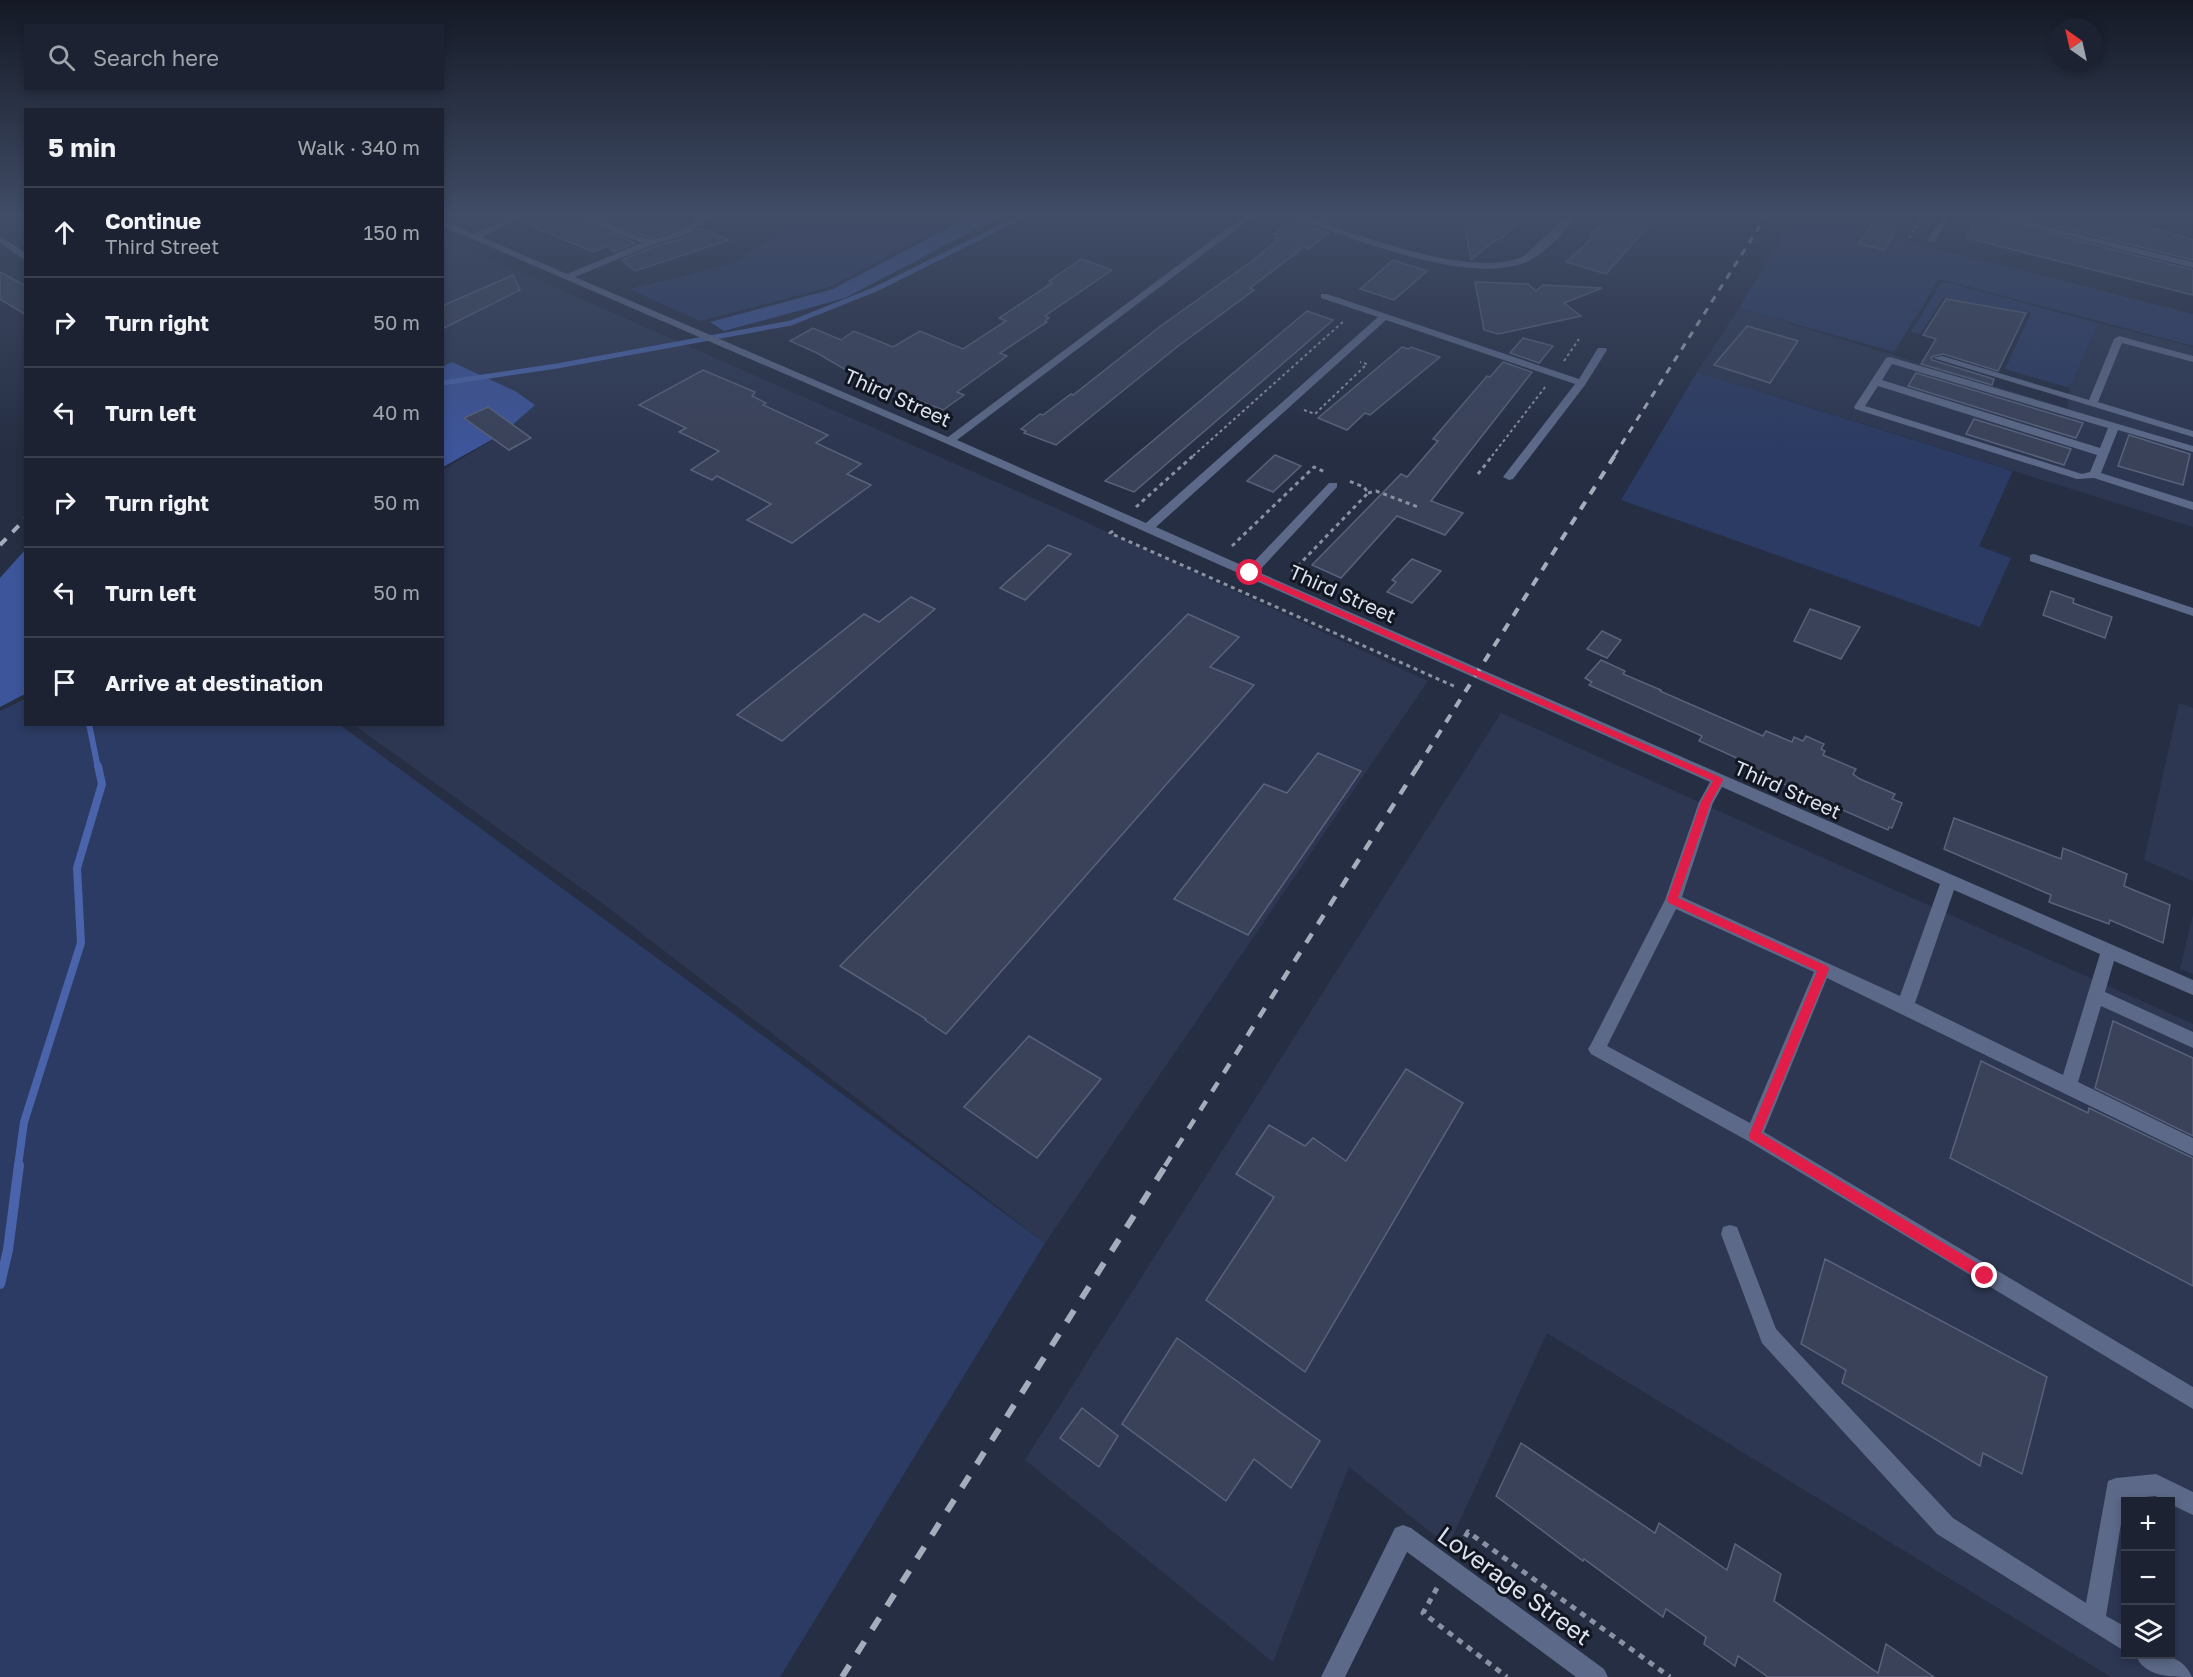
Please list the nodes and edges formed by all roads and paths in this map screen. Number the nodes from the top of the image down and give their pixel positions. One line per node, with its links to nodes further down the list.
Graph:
1 (600, 291): 17 (street, Third Street)
2 (1149, 291): 17 (street)
3 (1324, 296): 4 (street)
4 (1358, 308): 5 (street); 26 (path)
5 (1384, 316): 11 (street); 28 (street)
6 (1602, 350): 11 (street)
7 (1938, 358): 13 (street)
8 (1352, 359): 14 (path)
9 (2193, 359): 13 (street)
10 (1551, 379): 20 (path)
11 (1581, 382): 22 (street)
12 (1876, 382): 15 (street); 19 (street); 21 (street)
13 (2092, 404): 16 (street)
14 (1296, 408)
15 (2114, 426): 18 (street); 19 (street)
16 (2193, 434)
17 (949, 441): 28 (street, Third Street)
18 (2193, 449)
19 (2104, 453): 21 (street)
20 (1478, 474)
21 (2095, 475): 25 (street)
22 (1509, 477)
23 (1333, 485): 30 (street)
24 (1368, 493): 27 (path)
25 (2193, 506)
26 (1135, 507)
27 (1418, 507)
28 (1148, 528): 30 (street, Third Street)
29 (2034, 558): 31 (street)
30 (1250, 573): 32 (street, Third Street)
31 (2193, 612)
32 (1719, 780): 33 (street, Third Street); 34 (street)
33 (1949, 881): 35 (street, Third Street); 39 (street)
34 (1672, 900): 36 (street); 42 (street)
35 (2109, 951): 37 (street, Third Street); 38 (street)
36 (1823, 969): 39 (street); 42 (street)
37 (2193, 988)
38 (2094, 995): 40 (street); 41 (street)
39 (1905, 1006): 41 (street)
40 (2193, 1040)
41 (2068, 1086): 43 (street)
42 (1754, 1135): 45 (street)
43 (2193, 1147)
44 (1730, 1234): 48 (street)
45 (2193, 1399)
46 (2193, 1504): 48 (street)
47 (1448, 1569): 51 (street, Loverage Street); 52 (path); 53 (street, Loverage Street); 54 (path)
48 (2094, 1621): 49 (street)
49 (2121, 1638)
50 (2153, 1659): 55 (street)
51 (1333, 1677)
52 (1507, 1677)
53 (1596, 1677)
54 (1670, 1677)
55 (2180, 1677)

